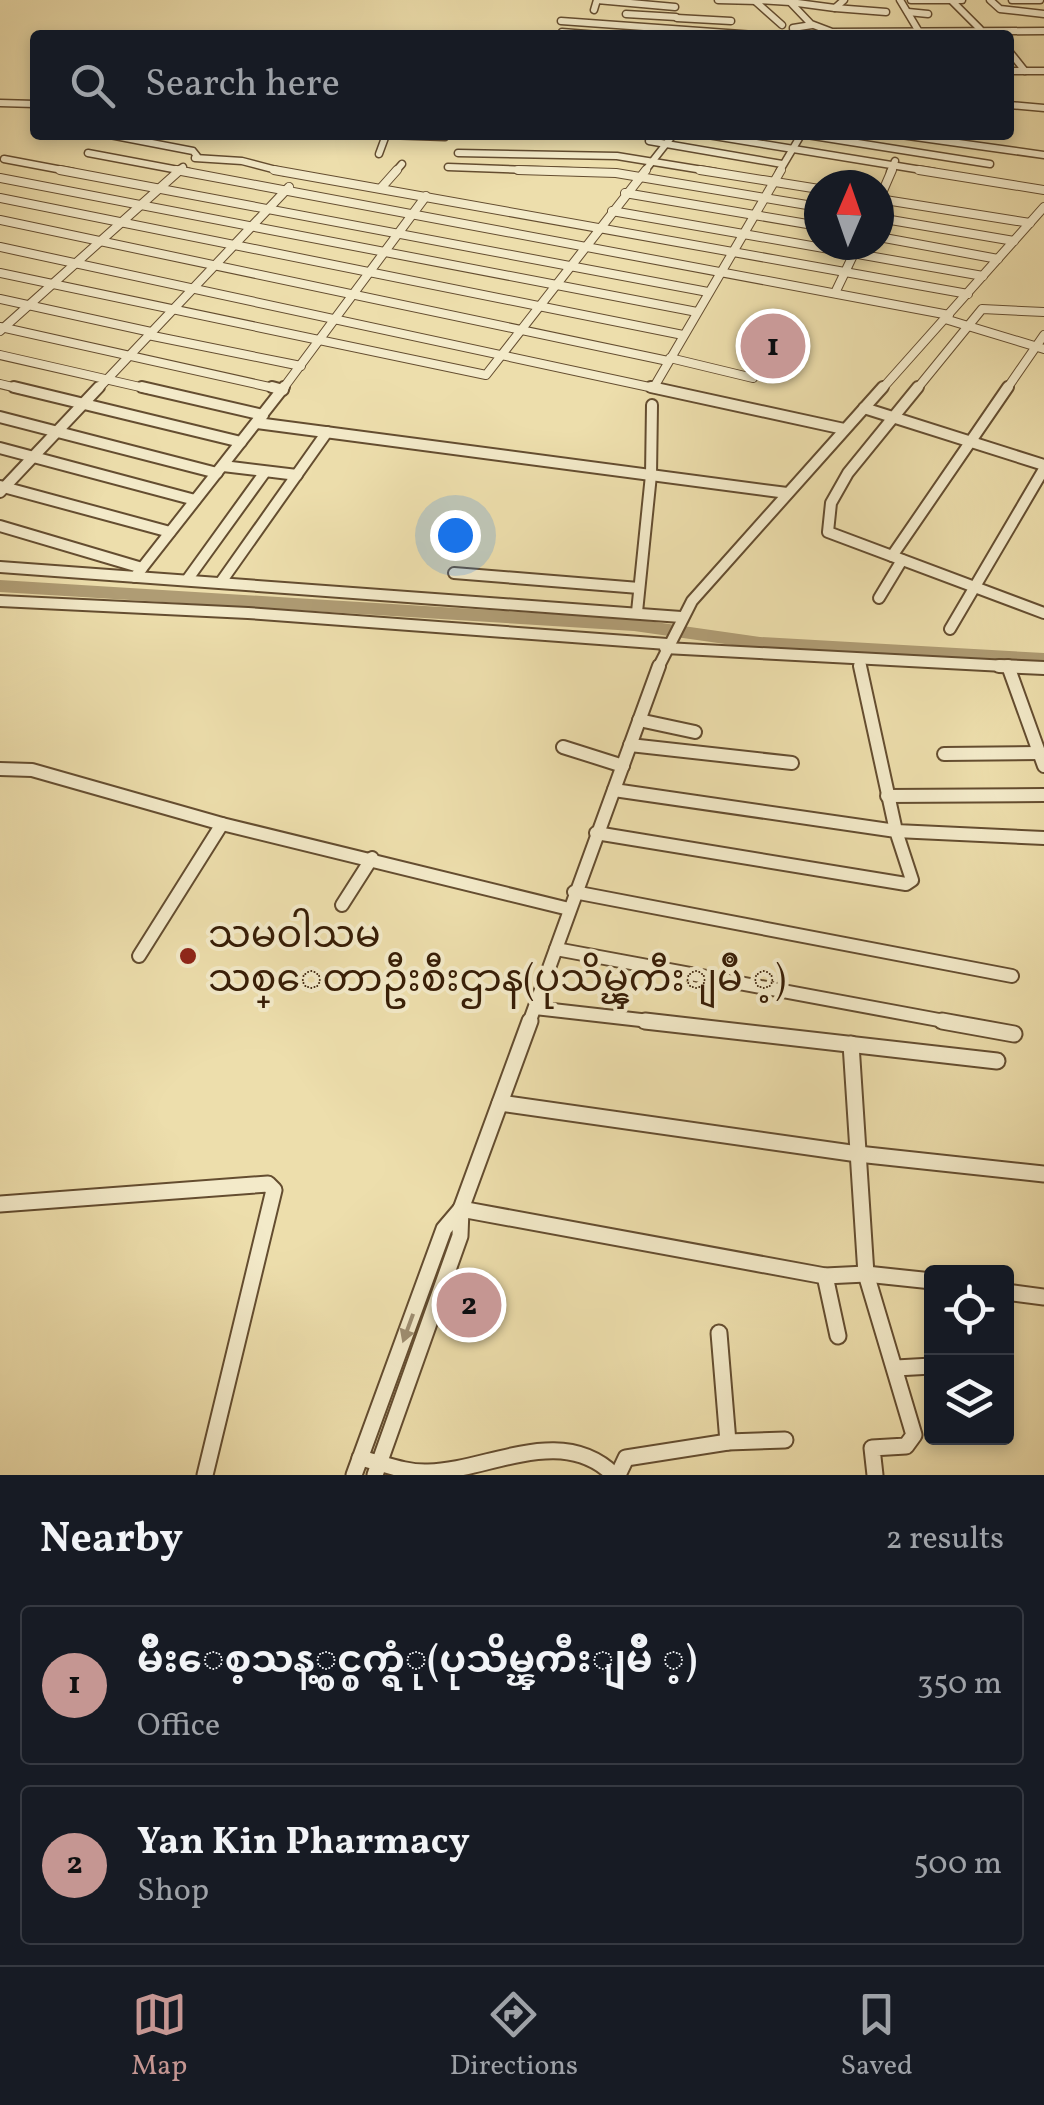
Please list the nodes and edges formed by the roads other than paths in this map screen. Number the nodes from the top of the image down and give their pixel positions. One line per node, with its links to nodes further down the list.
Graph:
1 (718, 0): 11 (street)
2 (844, 0): 14 (street)
3 (900, 0): 17 (street)
4 (912, 0): 5 (street)
5 (931, 0): 6 (street)
6 (950, 0): 7 (street); 27 (street)
7 (962, 0)
8 (990, 0): 20 (street)
9 (1012, 0): 10 (street)
10 (1040, 0)
11 (756, 1): 12 (street); 25 (street)
12 (790, 2): 14 (street); 26 (street)
13 (675, 4): 15 (street); 21 (street)
14 (835, 8): 16 (street)
15 (594, 10)
16 (886, 12)
17 (908, 12): 19 (street); 33 (street)
18 (626, 14): 21 (street)
19 (928, 14)
20 (1044, 14)
21 (676, 18): 23 (street); 29 (street)
22 (561, 21): 28 (street)
23 (730, 22)
24 (842, 22): 32 (street)
25 (782, 25)
26 (812, 25): 30 (street); 31 (street)
27 (980, 29): 34 (street); 35 (street)
28 (655, 30)
29 (676, 30)
30 (793, 30)
31 (821, 30)
32 (847, 30)
33 (918, 30)
34 (965, 30)
35 (986, 30)
36 (1035, 31): 37 (street); 38 (street); 39 (street)
37 (1044, 31)
38 (1014, 32)
39 (1042, 40)
40 (1014, 57): 42 (street)
41 (1014, 71): 42 (street)
42 (1025, 71): 43 (street)
43 (1044, 71)
44 (0, 103): 45 (street)
45 (30, 104)
46 (1014, 105): 47 (street)
47 (1044, 108)
48 (133, 140): 66 (street)
49 (384, 140): 64 (street)
50 (415, 140): 59 (street)
51 (670, 140): 58 (street)
52 (738, 140): 60 (street)
53 (800, 140): 60 (street)
54 (836, 140): 61 (street)
55 (904, 140): 61 (street)
56 (940, 140): 65 (street)
57 (649, 141): 58 (street)
58 (666, 145): 68 (street); 70 (street)
59 (413, 146)
60 (792, 149): 70 (street); 72 (street)
61 (899, 150): 71 (street); 72 (street)
62 (88, 153): 74 (street)
63 (458, 153): 68 (street)
64 (380, 154)
65 (1044, 155)
66 (195, 158): 74 (street); 77 (street)
67 (4, 159): 80 (street)
68 (654, 160): 76 (street); 79 (street)
69 (402, 164): 82 (street)
70 (782, 164): 79 (street)
71 (990, 164)
72 (894, 165): 75 (street); 84 (street)
73 (448, 167): 76 (street)
74 (181, 170): 80 (street); 83 (street)
75 (892, 170)
76 (639, 176): 85 (street); 88 (street)
77 (303, 177): 82 (street); 83 (street)
78 (0, 178): 90 (street)
79 (774, 181): 81 (street); 88 (street)
80 (157, 186): 90 (street); 92 (street)
81 (804, 186)
82 (381, 188): 86 (street)
83 (284, 190): 92 (street); 95 (street)
84 (1044, 190)
85 (625, 193): 94 (street); 96 (street)
86 (426, 196): 95 (street); 103 (street)
87 (0, 198): 99 (street)
88 (763, 198): 91 (street); 96 (street)
89 (894, 201): 100 (street)
90 (139, 205): 99 (street); 102 (street)
91 (804, 205)
92 (269, 207): 102 (street); 104 (street)
93 (1044, 207): 100 (street)
94 (612, 211): 103 (street); 105 (street)
95 (414, 214): 104 (street); 112 (street)
96 (753, 215): 101 (street); 105 (street)
97 (0, 220): 107 (street)
98 (894, 221): 108 (street)
99 (119, 223): 107 (street); 110 (street)
100 (1030, 223): 108 (street)
101 (804, 224)
102 (250, 226): 110 (street); 113 (street)
103 (600, 229): 112 (street); 114 (street)
104 (398, 232): 113 (street); 120 (street)
105 (743, 234): 109 (street); 114 (street)
106 (894, 240): 116 (street)
107 (99, 241): 118 (street); 119 (street)
108 (1014, 241): 116 (street)
109 (804, 242)
110 (232, 246): 119 (street); 123 (street)
111 (0, 247): 118 (street)
112 (588, 247): 120 (street); 121 (street)
113 (388, 252): 123 (street); 127 (street)
114 (730, 253): 121 (street); 124 (street)
115 (894, 257): 125 (street)
116 (998, 259): 125 (street)
117 (851, 260): 124 (street)
118 (75, 263): 126 (street); 128 (street)
119 (214, 265): 128 (street); 131 (street)
120 (571, 265): 127 (street); 129 (street)
121 (720, 272): 129 (street); 130 (street)
122 (0, 273): 126 (street)
123 (372, 273): 131 (street); 135 (street)
124 (845, 274): 130 (street); 132 (street)
125 (983, 276): 132 (street)
126 (52, 284): 134 (street); 136 (street)
127 (559, 285): 135 (street); 137 (street)
128 (192, 288): 136 (street); 139 (street)
129 (708, 292): 137 (street)
130 (835, 293): 140 (street)
131 (356, 294): 139 (street); 142 (street)
132 (968, 294): 140 (street)
133 (0, 299): 134 (street)
134 (28, 305): 141 (street); 143 (street)
135 (542, 307): 142 (street); 144 (street)
136 (172, 308): 143 (street); 146 (street)
137 (697, 312): 144 (street)
138 (1044, 312): 140 (street)
139 (337, 320): 146 (street); 150 (street)
140 (954, 321): 147 (street); 160 (street); 162 (street)
141 (1, 328): 149 (street)
142 (524, 330): 150 (street); 151 (street)
143 (149, 333): 149 (street); 152 (street)
144 (683, 335): 151 (street)
145 (1044, 335): 147 (street)
146 (320, 342): 150 (street); 152 (street)
147 (1040, 347): 168 (street)
148 (0, 355): 154 (street)
149 (129, 355): 154 (street); 157 (street)
150 (504, 356): 156 (street)
151 (669, 359): 153 (street); 156 (street)
152 (301, 366): 157 (street)
153 (753, 378)
154 (106, 379): 158 (street); 163 (street)
155 (0, 384): 158 (street)
156 (654, 387): 164 (street)
157 (283, 390): 163 (street)
158 (83, 404): 165 (street); 167 (street)
159 (652, 405): 174 (street)
160 (869, 410): 162 (street); 164 (street)
161 (0, 417): 165 (street)
162 (891, 417): 168 (street); 181 (street)
163 (260, 418): 166 (street); 167 (street)
164 (844, 430): 177 (street)
165 (56, 432): 170 (street); 172 (street)
166 (327, 432): 174 (street); 175 (street)
167 (242, 442): 172 (street)
168 (970, 442): 171 (street); 181 (street)
169 (0, 448): 170 (street)
170 (33, 456): 176 (street); 178 (street)
171 (1044, 467): 187 (street)
172 (220, 470): 173 (street); 178 (street)
173 (265, 472): 175 (street); 185 (street)
174 (651, 475): 177 (street); 188 (street)
175 (296, 476): 186 (street)
176 (1, 488): 180 (street)
177 (787, 493): 193 (street)
178 (195, 500): 180 (street)
179 (0, 526): 183 (street)
180 (170, 532): 183 (street)
181 (897, 558): 187 (street); 189 (street)
182 (0, 567): 183 (street)
183 (138, 572): 185 (street)
184 (454, 572): 188 (street)
185 (187, 580): 186 (street)
186 (221, 582): 191 (street)
187 (972, 586): 192 (street); 194 (street)
188 (639, 588): 191 (street)
189 (879, 598)
190 (0, 601): 195 (street)
191 (637, 612): 193 (street)
192 (1044, 613)
193 (680, 619): 195 (street)
194 (950, 629)
195 (667, 644): 196 (street); 199 (street)
196 (859, 659): 197 (street); 210 (street)
197 (1008, 666): 198 (street); 204 (street)
198 (1044, 668)
199 (639, 720): 200 (street); 201 (street)
200 (695, 732)
201 (630, 745): 205 (street); 206 (street)
202 (563, 747): 206 (street)
203 (944, 754): 204 (street)
204 (1042, 760)
205 (792, 763)
206 (623, 766): 208 (street)
207 (0, 769): 211 (street)
208 (614, 790): 212 (street); 213 (street)
209 (1044, 795): 210 (street)
210 (888, 796): 212 (street)
211 (222, 824): 215 (street); 220 (street)
212 (896, 832): 213 (street); 214 (street)
213 (596, 833): 216 (street)
214 (1044, 838)
215 (372, 858): 217 (street); 218 (street)
216 (574, 892): 218 (street); 221 (street)
217 (342, 905)
218 (569, 910): 219 (street)
219 (556, 949): 222 (street); 223 (street)
220 (139, 956)
221 (1012, 976)
222 (535, 1008): 224 (street); 226 (street)
223 (1014, 1034)
224 (851, 1044): 225 (street); 227 (street)
225 (998, 1061)
226 (500, 1103): 227 (street); 230 (street)
227 (858, 1154): 228 (street); 231 (street)
228 (1044, 1174)
229 (0, 1204): 245 (street)
230 (461, 1209): 232 (street); 242 (street, one-way to 242); 243 (street)
231 (866, 1274): 232 (street); 233 (street); 239 (street)
232 (825, 1276): 237 (street)
233 (924, 1280)
234 (1014, 1293): 235 (street)
235 (1044, 1297)
236 (719, 1333): 241 (street)
237 (838, 1336)
238 (924, 1366): 239 (street)
239 (896, 1368): 247 (street)
240 (785, 1440): 241 (street)
241 (728, 1442): 246 (street)
242 (357, 1466): 243 (street)
243 (378, 1468): 244 (street)
244 (487, 1468): 246 (street)
245 (205, 1475)
246 (616, 1475)
247 (875, 1475)

